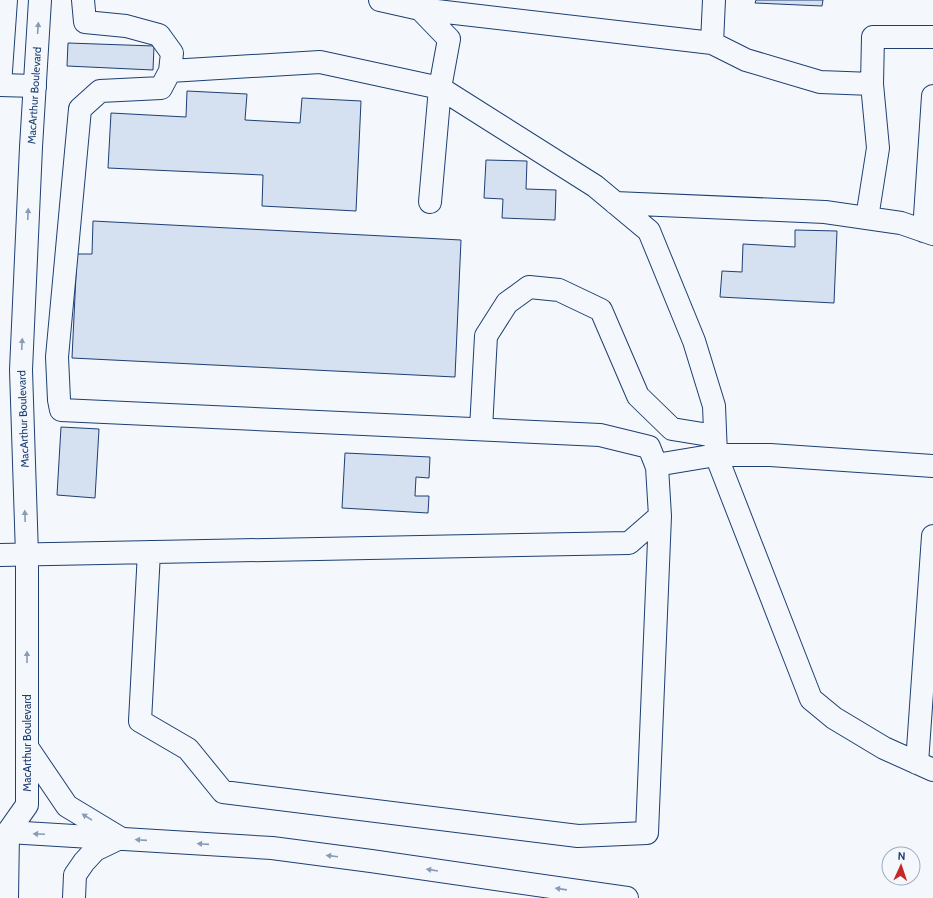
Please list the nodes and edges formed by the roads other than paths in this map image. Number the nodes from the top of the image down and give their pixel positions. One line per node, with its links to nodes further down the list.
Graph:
1 (6, 0): 11 (main road)
2 (40, 0): 12 (main road, MacArthur Boulevard, one-way to 2)
3 (83, 0): 9 (main road)
4 (380, 0): 6 (main road)
5 (714, 0): 8 (main road)
6 (420, 10): 8 (main road); 13 (main road)
7 (933, 37): 10 (main road)
8 (712, 43): 10 (main road)
9 (170, 71): 13 (main road); 19 (main road)
10 (872, 84): 17 (main road)
11 (0, 85): 12 (main road)
12 (35, 86): 27 (main road, MacArthur Boulevard, one-way to 12)
13 (440, 88): 15 (main road); 16 (main road)
14 (933, 96): 18 (main road)
15 (430, 202)
16 (615, 202): 17 (main road); 20 (main road)
17 (867, 218): 18 (main road)
18 (929, 233)
19 (481, 429): 20 (main road); 21 (main road)
20 (715, 445): 21 (main road); 22 (main road); 29 (main road)
21 (656, 465): 23 (main road)
22 (933, 466)
23 (660, 516): 25 (main road); 25 (main road)
24 (933, 536): 29 (main road)
25 (149, 552): 27 (main road)
26 (0, 555): 27 (main road)
27 (26, 555): 28 (main road, MacArthur Boulevard, one-way to 27)
28 (27, 747): 30 (main road, MacArthur Boulevard); 31 (main road, one-way to 28)
29 (925, 766)
30 (3, 829): 31 (main road, one-way to 30); 32 (main road)
31 (120, 838): 33 (main road); 34 (main road, one-way to 31)
32 (7, 898)
33 (74, 898)
34 (627, 898)

